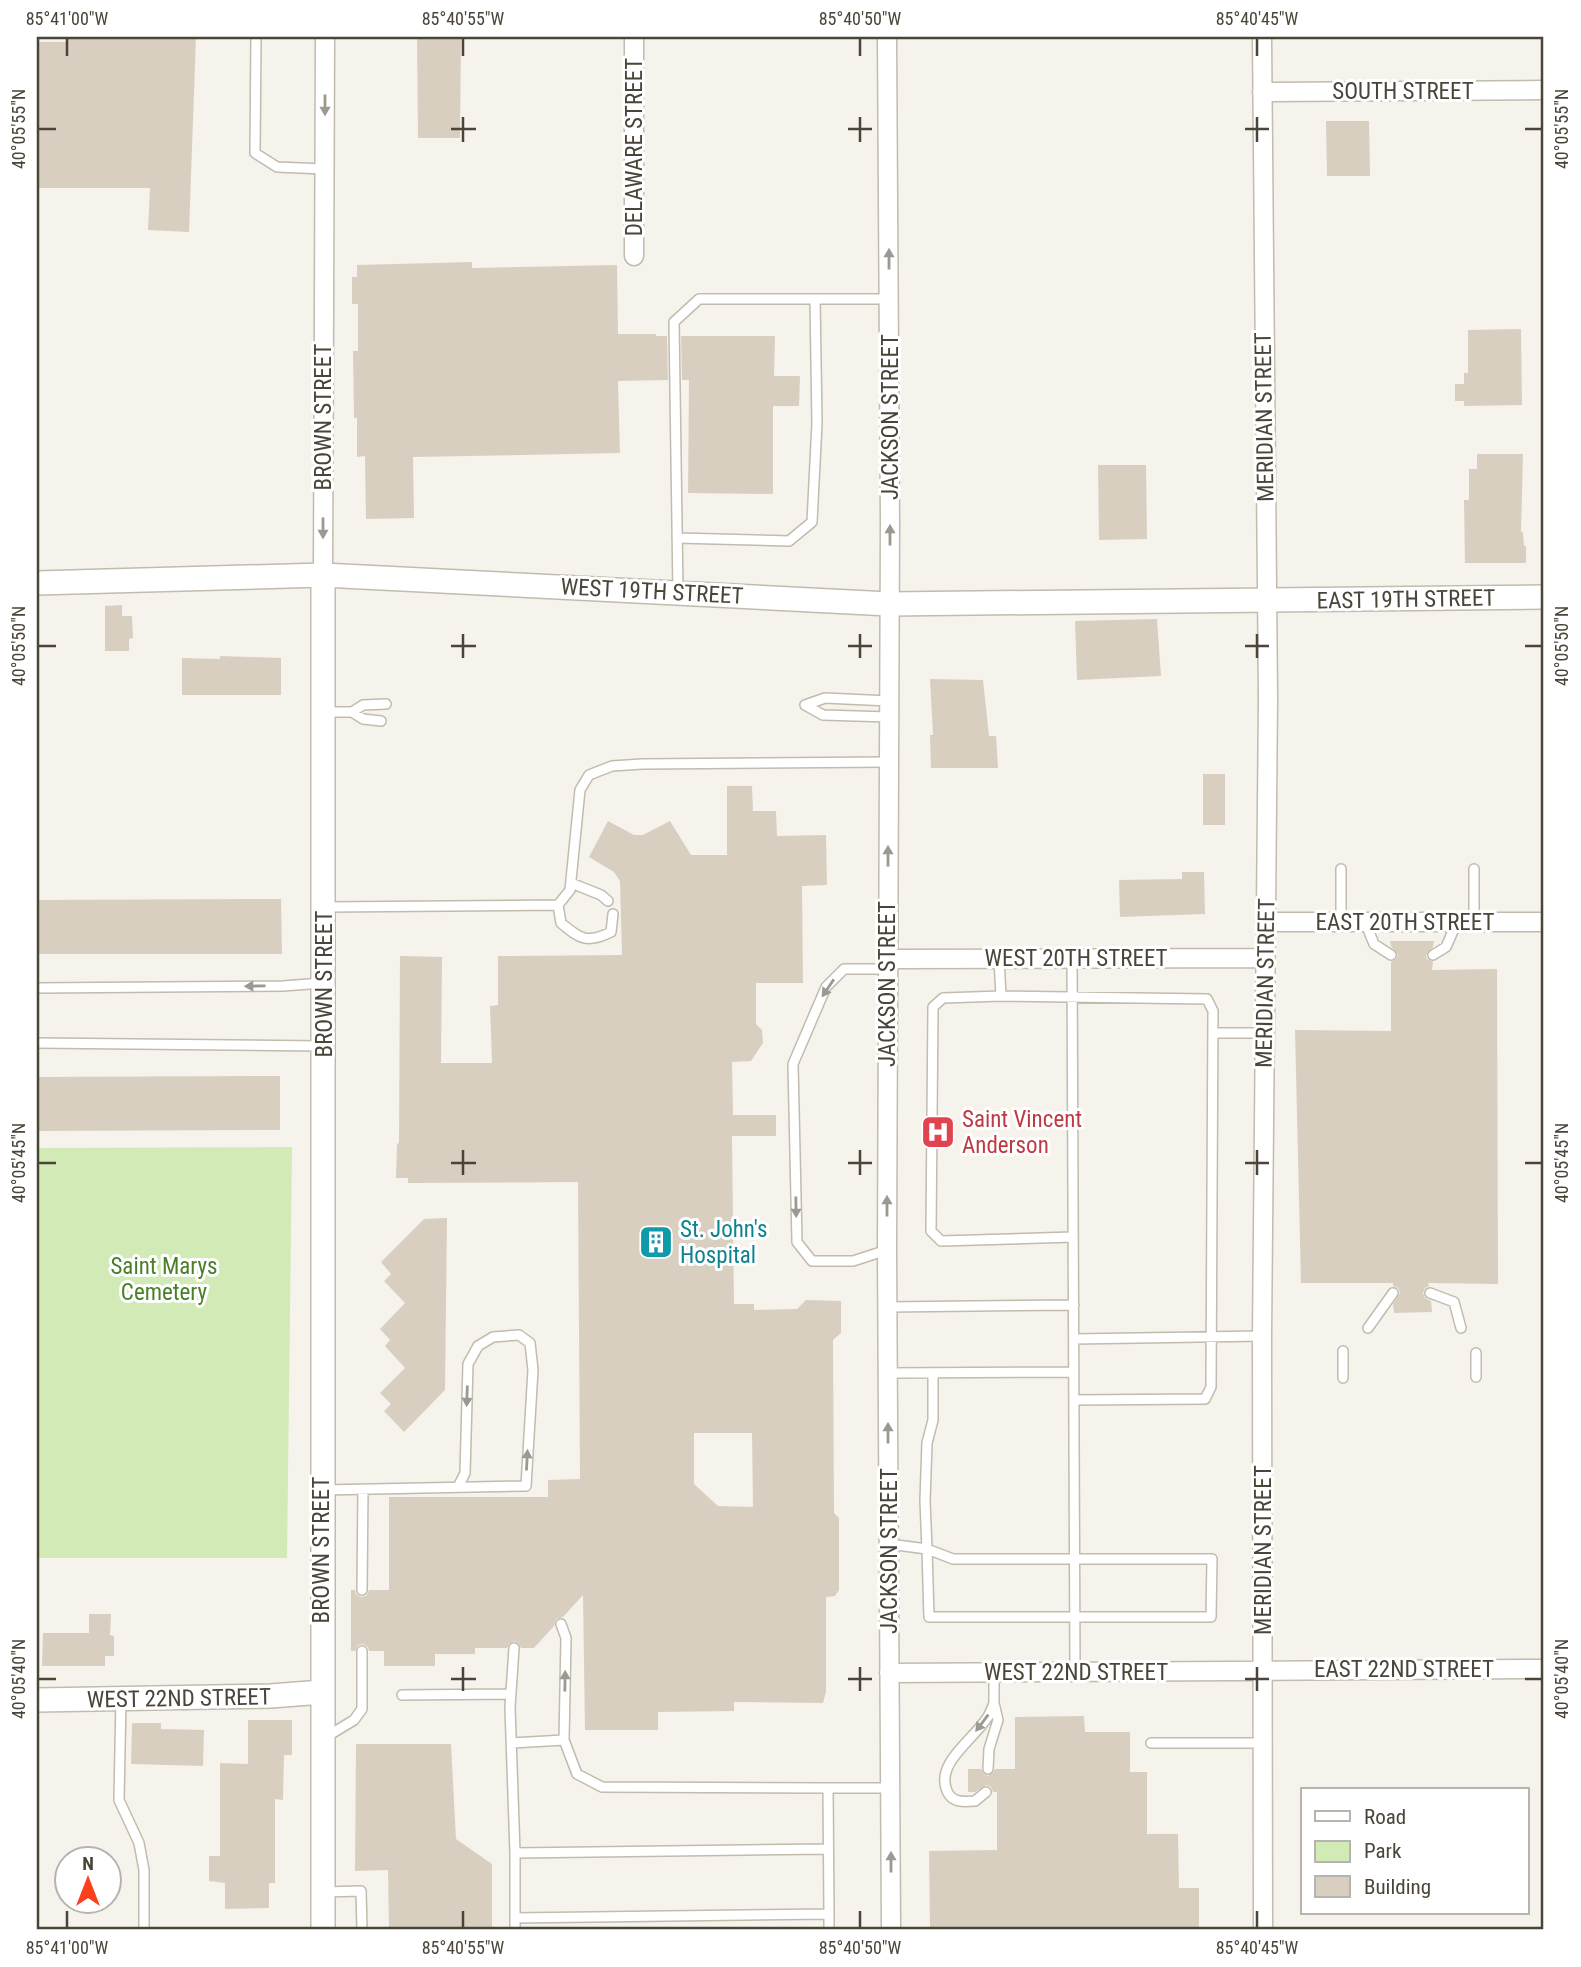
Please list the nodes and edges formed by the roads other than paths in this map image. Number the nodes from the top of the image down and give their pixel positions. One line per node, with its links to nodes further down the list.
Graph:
1 (256, 37): 8 (lane)
2 (325, 37): 8 (street, BROWN STREET, one-way to 8)
3 (634, 37): 9 (street, DELAWARE STREET)
4 (887, 37): 11 (street, JACKSON STREET, one-way to 4)
5 (1262, 37): 7 (street, MERIDIAN STREET)
6 (1544, 90): 7 (street, SOUTH STREET)
7 (1262, 92): 17 (street, MERIDIAN STREET)
8 (324, 169): 13 (street, BROWN STREET, one-way to 13)
9 (634, 256)
10 (815, 299): 11 (lane); 12 (lane); 12 (lane)
11 (889, 299): 18 (street, JACKSON STREET, one-way to 11)
12 (677, 538): 15 (lane)
13 (323, 575): 14 (street, WEST 19TH STREET); 15 (street, WEST 19TH STREET); 21 (street, BROWN STREET)
14 (37, 583)
15 (678, 592): 18 (street, WEST 19TH STREET)
16 (1544, 597): 17 (street, EAST 19TH STREET)
17 (1267, 601): 18 (street, WEST 19TH STREET); 32 (street, MERIDIAN STREET)
18 (890, 604): 20 (street, JACKSON STREET)
19 (386, 704): 22 (lane)
20 (889, 709): 20 (lane); 24 (street, JACKSON STREET)
21 (324, 712): 22 (lane); 30 (street, BROWN STREET)
22 (352, 712): 23 (lane)
23 (381, 720)
24 (888, 762): 27 (lane); 42 (street, JACKSON STREET, one-way to 24)
25 (1341, 869): 33 (lane)
26 (1474, 869): 35 (lane)
27 (571, 883): 28 (lane); 29 (lane)
28 (608, 901)
29 (558, 905): 30 (lane); 31 (lane)
30 (324, 907): 43 (street, BROWN STREET)
31 (613, 914)
32 (1265, 922): 33 (street, EAST 20TH STREET); 41 (street, MERIDIAN STREET)
33 (1341, 922): 34 (street, EAST 20TH STREET)
34 (1365, 922): 35 (street, EAST 20TH STREET); 37 (lane)
35 (1466, 922): 36 (street, EAST 20TH STREET); 38 (lane)
36 (1544, 922)
37 (1391, 955)
38 (1433, 955)
39 (999, 958): 40 (street, WEST 20TH STREET); 42 (street, WEST 20TH STREET); 45 (lane)
40 (1072, 958): 41 (street, WEST 20TH STREET); 46 (lane)
41 (1265, 958): 48 (street, MERIDIAN STREET)
42 (887, 964): 52 (street, JACKSON STREET, one-way to 42); 52 (lane, one-way to 52)
43 (324, 983): 44 (lane, one-way to 44); 50 (street, BROWN STREET)
44 (37, 988)
45 (1001, 996): 46 (lane); 51 (lane)
46 (1072, 997): 47 (lane); 51 (lane)
47 (1213, 1032): 48 (lane); 59 (lane)
48 (1264, 1032): 60 (street, MERIDIAN STREET)
49 (37, 1043): 50 (lane)
50 (323, 1046): 72 (street, BROWN STREET)
51 (1073, 1237): 55 (lane)
52 (887, 1250): 56 (street, JACKSON STREET)
53 (1393, 1293): 57 (lane)
54 (1430, 1293): 58 (lane)
55 (1074, 1305): 56 (lane); 61 (lane)
56 (887, 1307): 65 (street, JACKSON STREET)
57 (1368, 1328)
58 (1461, 1328)
59 (1211, 1336): 60 (lane); 61 (lane); 69 (lane)
60 (1262, 1336): 82 (street, MERIDIAN STREET)
61 (1074, 1339): 64 (lane)
62 (1343, 1351): 68 (lane)
63 (1476, 1353): 67 (lane)
64 (1074, 1372): 66 (lane); 69 (lane)
65 (887, 1373): 66 (lane); 73 (street, JACKSON STREET, one-way to 65)
66 (933, 1373): 74 (lane)
67 (1476, 1377)
68 (1343, 1378)
69 (1074, 1400): 75 (lane)
70 (458, 1487): 70 (lane, one-way to 70); 71 (lane)
71 (363, 1489): 72 (lane); 76 (lane)
72 (321, 1490): 86 (street, BROWN STREET)
73 (889, 1544): 74 (lane); 84 (street, JACKSON STREET)
74 (928, 1549): 75 (lane); 77 (lane)
75 (1075, 1558): 77 (lane); 77 (lane)
76 (362, 1590)
77 (1075, 1618): 83 (lane)
78 (561, 1624): 93 (lane, one-way to 78)
79 (514, 1648): 87 (lane)
80 (362, 1651): 92 (lane)
81 (1544, 1669): 82 (street, EAST 22ND STREET)
82 (1263, 1670): 83 (street, WEST 22ND STREET); 96 (street, MERIDIAN STREET)
83 (1075, 1672): 85 (street, WEST 22ND STREET)
84 (889, 1673): 85 (street, WEST 22ND STREET); 99 (street, JACKSON STREET)
85 (994, 1673): 91 (lane)
86 (322, 1692): 89 (street, WEST 22ND STREET); 92 (street, BROWN STREET)
87 (510, 1694): 88 (lane); 94 (lane)
88 (402, 1695)
89 (121, 1699): 90 (street, WEST 22ND STREET); 106 (lane)
90 (37, 1700)
91 (994, 1703): 97 (lane); 100 (lane, one-way to 100)
92 (321, 1740): 103 (street, BROWN STREET)
93 (564, 1740): 94 (lane); 98 (lane)
94 (512, 1743): 102 (lane)
95 (1151, 1743): 96 (lane)
96 (1263, 1743): 112 (street, MERIDIAN STREET)
97 (988, 1769)
98 (828, 1788): 99 (lane); 101 (lane)
99 (890, 1788): 111 (street, JACKSON STREET, one-way to 99)
100 (986, 1792)
101 (828, 1849): 102 (lane); 104 (lane)
102 (515, 1853): 105 (lane)
103 (323, 1892): 107 (street, BROWN STREET); 108 (lane)
104 (829, 1914): 105 (lane); 110 (lane)
105 (515, 1918): 109 (lane)
106 (144, 1930)
107 (323, 1930)
108 (362, 1930)
109 (515, 1930)
110 (829, 1930)
111 (891, 1930)
112 (1263, 1930)

